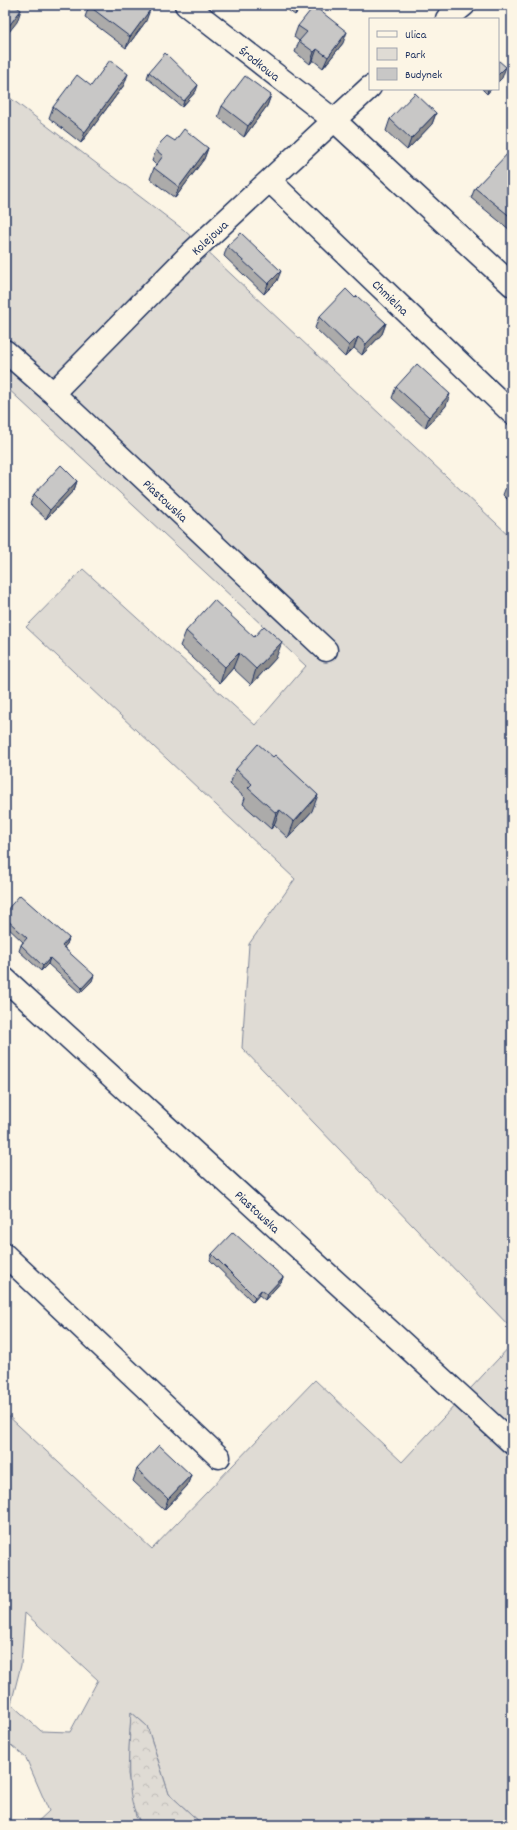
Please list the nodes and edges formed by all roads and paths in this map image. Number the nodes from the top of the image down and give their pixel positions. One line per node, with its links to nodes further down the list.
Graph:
1 (186, 5): 5 (street, Środkowa)
2 (464, 5): 3 (street)
3 (448, 18)
4 (369, 88): 5 (street, Kolejowa)
5 (335, 121): 6 (street, Kolejowa); 7 (street, Środkowa)
6 (270, 181): 9 (street, Kolejowa); 10 (street, Chmielna)
7 (512, 285)
8 (5, 351): 9 (street, Piastowska)
9 (53, 393): 11 (street, Piastowska)
10 (512, 413)
11 (326, 650)
12 (5, 979): 14 (street, Piastowska)
13 (5, 1255): 15 (street)
14 (512, 1442)
15 (219, 1457)

